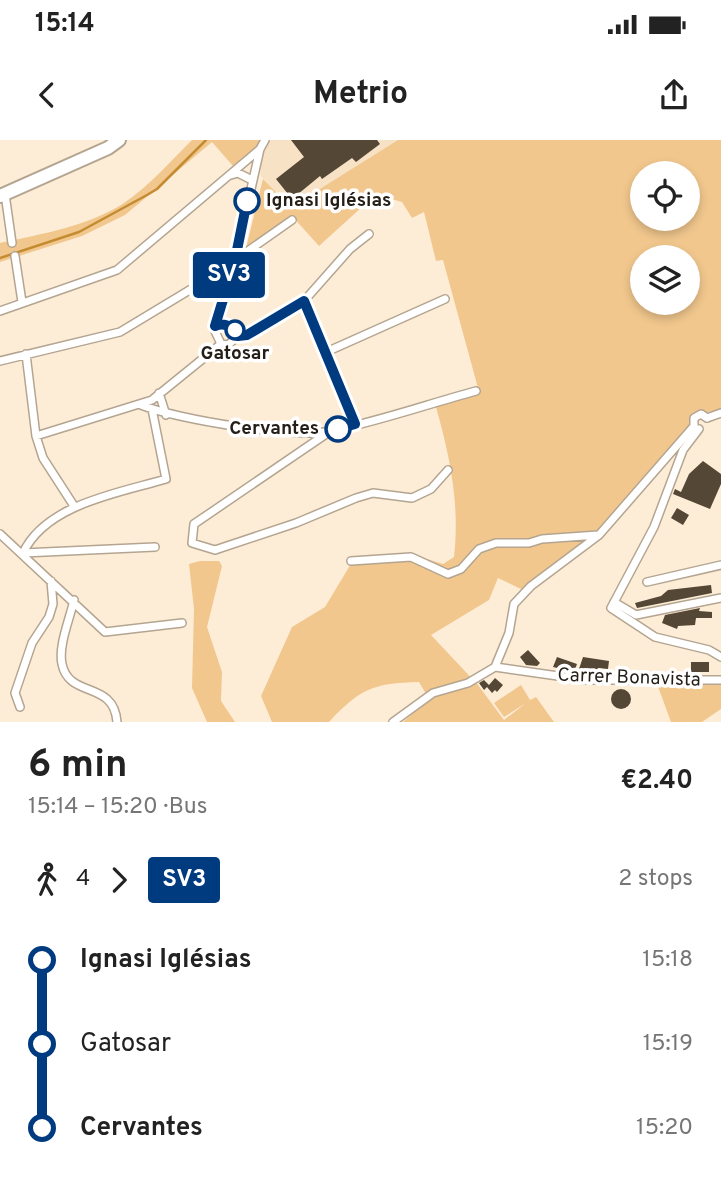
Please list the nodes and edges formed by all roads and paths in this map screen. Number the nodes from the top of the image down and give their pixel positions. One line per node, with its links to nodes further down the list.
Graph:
1 (265, 140): 3 (street)
2 (116, 141): 6 (main road)
3 (260, 149): 4 (street); 5 (street)
4 (227, 176): 5 (street); 14 (street)
5 (252, 180): 11 (street)
6 (2, 195): 9 (street)
7 (292, 220): 11 (street)
8 (369, 234): 13 (street)
9 (12, 243)
10 (15, 256): 14 (street)
11 (233, 262): 16 (street); 20 (street)
12 (444, 299): 19 (street)
13 (304, 301): 17 (street); 19 (street)
14 (22, 302): 15 (street)
15 (0, 311)
16 (215, 326): 17 (street); 18 (street)
17 (238, 336): 18 (street)
18 (220, 344): 23 (street)
19 (324, 353): 29 (street)
20 (26, 354): 21 (street); 33 (street)
21 (0, 360)
22 (476, 391): 29 (street)
23 (159, 393): 24 (street); 27 (street)
24 (141, 405): 25 (street); 33 (street)
25 (152, 409): 27 (street); 36 (street)
26 (721, 413): 28 (street)
27 (166, 415): 32 (street)
28 (707, 418): 30 (street); 30 (street)
29 (355, 424): 31 (street)
30 (696, 427): 38 (street); 47 (street)
31 (329, 432): 32 (street); 34 (street)
32 (297, 433): 34 (street)
33 (36, 436): 36 (street)
34 (303, 450): 35 (street)
35 (449, 470)
36 (74, 506): 40 (street)
37 (0, 534): 40 (street)
38 (598, 535): 41 (street); 50 (street)
39 (155, 547): 40 (street)
40 (23, 553): 43 (street)
41 (351, 561)
42 (721, 565): 44 (street)
43 (51, 580): 46 (street); 52 (street)
44 (648, 582)
45 (721, 598): 47 (street)
46 (74, 600): 48 (street); 53 (street)
47 (613, 605): 49 (street)
48 (182, 623)
49 (721, 657)
50 (495, 667): 51 (street, Carrer Bonavista); 54 (street)
51 (721, 680)
52 (20, 707)
53 (117, 722)
54 (393, 722)

